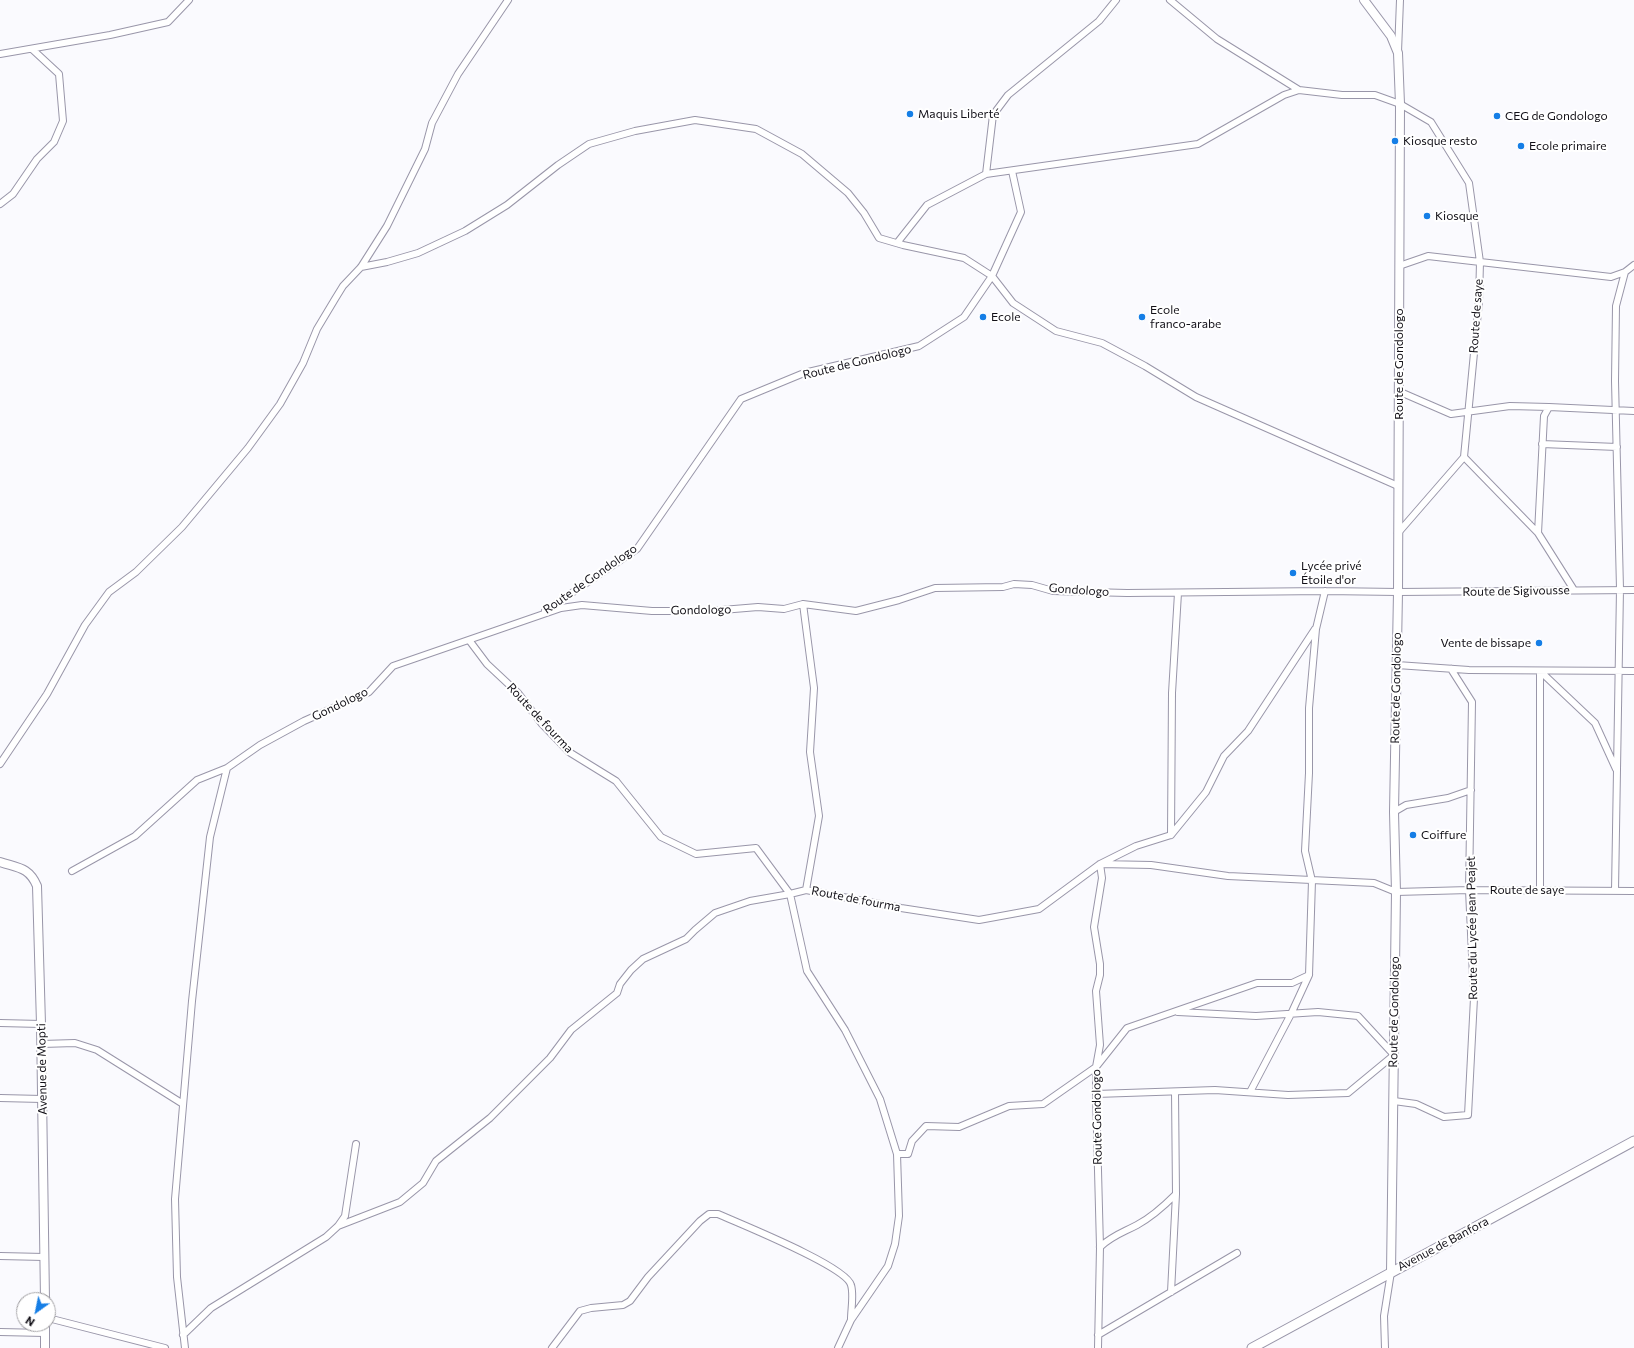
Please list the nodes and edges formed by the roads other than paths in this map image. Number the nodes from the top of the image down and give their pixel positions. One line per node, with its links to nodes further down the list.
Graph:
1 (189, 0): 7 (street)
2 (508, 0): 19 (street)
3 (1116, 0): 13 (street)
4 (1170, 0): 10 (street)
5 (1364, 0): 8 (street)
6 (1400, 0): 8 (street)
7 (32, 49): 9 (street); 14 (street)
8 (1398, 53): 11 (street, Route de Gondologo)
9 (0, 54)
10 (1300, 90): 11 (street, Route de saye); 12 (street)
11 (1400, 104): 16 (street, Route de saye); 18 (street, Route de Gondologo)
12 (1012, 171): 13 (street); 21 (street, Route de Gondologo)
13 (986, 174): 15 (street)
14 (0, 204)
15 (897, 243): 19 (street); 21 (street)
16 (1480, 262): 18 (street); 20 (street); 26 (street, Route de saye)
17 (1634, 264): 20 (street)
18 (1399, 266): 22 (street, Route de Gondologo)
19 (361, 267): 48 (street)
20 (1626, 272): 24 (street)
21 (992, 276): 30 (street); 40 (street, Route de Gondologo)
22 (1398, 391): 26 (street); 30 (street, Route de Gondologo)
23 (1550, 407): 24 (street); 26 (street); 27 (street)
24 (1616, 410): 25 (street); 28 (street)
25 (1634, 411)
26 (1468, 412): 29 (street, Route de saye)
27 (1542, 444): 28 (street); 32 (street)
28 (1617, 447): 33 (street)
29 (1464, 457): 31 (street); 32 (street)
30 (1398, 486): 31 (street, Route de Gondologo)
31 (1398, 532): 37 (street, Route de Gondologo)
32 (1538, 534): 34 (street)
33 (1620, 589): 34 (street, Route de Sigivousse); 35 (street, Route de Sigivousse); 46 (street)
34 (1574, 590): 37 (street, Route de Sigivousse)
35 (1634, 590)
36 (1325, 591): 37 (street, Gondologo); 38 (street, Gondologo); 41 (street)
37 (1398, 592): 43 (street, Route de Gondologo)
38 (1178, 593): 39 (street, Gondologo); 53 (street)
39 (803, 604): 40 (street, Gondologo); 58 (street)
40 (538, 615): 42 (street, Gondologo)
41 (1316, 629): 53 (street); 57 (street)
42 (469, 640): 49 (street, Gondologo); 64 (street, Route de fourma)
43 (1396, 665): 44 (street); 52 (street, Route de Gondologo)
44 (1451, 669): 45 (street); 51 (street, Route du Lycée Jean Peajet)
45 (1540, 671): 46 (street); 50 (street); 60 (street)
46 (1618, 671): 47 (street); 50 (street)
47 (1634, 671)
48 (0, 764)
49 (227, 768): 56 (street, Gondologo); 79 (street)
50 (1617, 770): 61 (street)
51 (1471, 790): 52 (street); 59 (street, Route du Lycée Jean Peajet)
52 (1394, 812): 63 (street, Route de Gondologo)
53 (1171, 835): 55 (street, Route de fourma)
54 (0, 862): 69 (street, Avenue de Mopti)
55 (1100, 864): 57 (street); 58 (street, Route de fourma); 72 (street, Route Gondologo)
56 (72, 871)
57 (1312, 881): 63 (street); 65 (street)
58 (806, 890): 64 (street, Route de fourma)
59 (1469, 890): 60 (street, Route de saye); 63 (street, Route de saye); 78 (street, Route du Lycée Jean Peajet)
60 (1540, 890): 61 (street, Route de saye)
61 (1615, 891): 62 (street, Route de saye)
62 (1634, 891)
63 (1396, 892): 71 (street, Route de Gondologo)
64 (790, 894): 82 (street); 84 (street)
65 (1309, 975): 66 (street); 67 (street)
66 (1174, 1012): 67 (street); 72 (street)
67 (1291, 1014): 71 (street); 74 (street)
68 (0, 1023): 69 (street)
69 (41, 1024): 70 (street, Avenue de Mopti)
70 (42, 1044): 77 (street, Avenue de Mopti); 79 (street)
71 (1394, 1055): 74 (street); 78 (street, Route de Gondologo)
72 (1096, 1067): 75 (street, Route Gondologo); 82 (street)
73 (1175, 1092): 74 (street); 75 (street); 83 (street)
74 (1250, 1092)
75 (1096, 1094): 85 (street, Route Gondologo)
76 (0, 1098): 77 (street)
77 (42, 1099): 88 (street, Avenue de Mopti)
78 (1394, 1100): 89 (street, Route de Gondologo)
79 (183, 1104): 96 (street)
80 (1634, 1141): 89 (main road, Avenue de Banfora)
81 (356, 1144): 84 (street)
82 (897, 1154): 93 (street)
83 (1176, 1194): 85 (street); 91 (street)
84 (338, 1226): 96 (street)
85 (1100, 1248): 97 (street, Route Gondologo)
86 (1237, 1253): 91 (street)
87 (0, 1256): 88 (street)
88 (44, 1257): 90 (street, Avenue de Mopti)
89 (1391, 1272): 104 (main road, Avenue de Banfora); 105 (street)
90 (45, 1292)
91 (1171, 1292): 97 (street)
92 (56, 1320): 99 (street)
93 (850, 1320): 101 (street); 102 (street)
94 (0, 1332): 95 (street)
95 (45, 1333): 98 (street)
96 (183, 1335): 100 (street)
97 (1098, 1335): 103 (street, Route Gondologo)
98 (45, 1348)
99 (165, 1348)
100 (184, 1348)
101 (552, 1348)
102 (838, 1348)
103 (1098, 1348)
104 (1252, 1348)
105 (1385, 1348)

